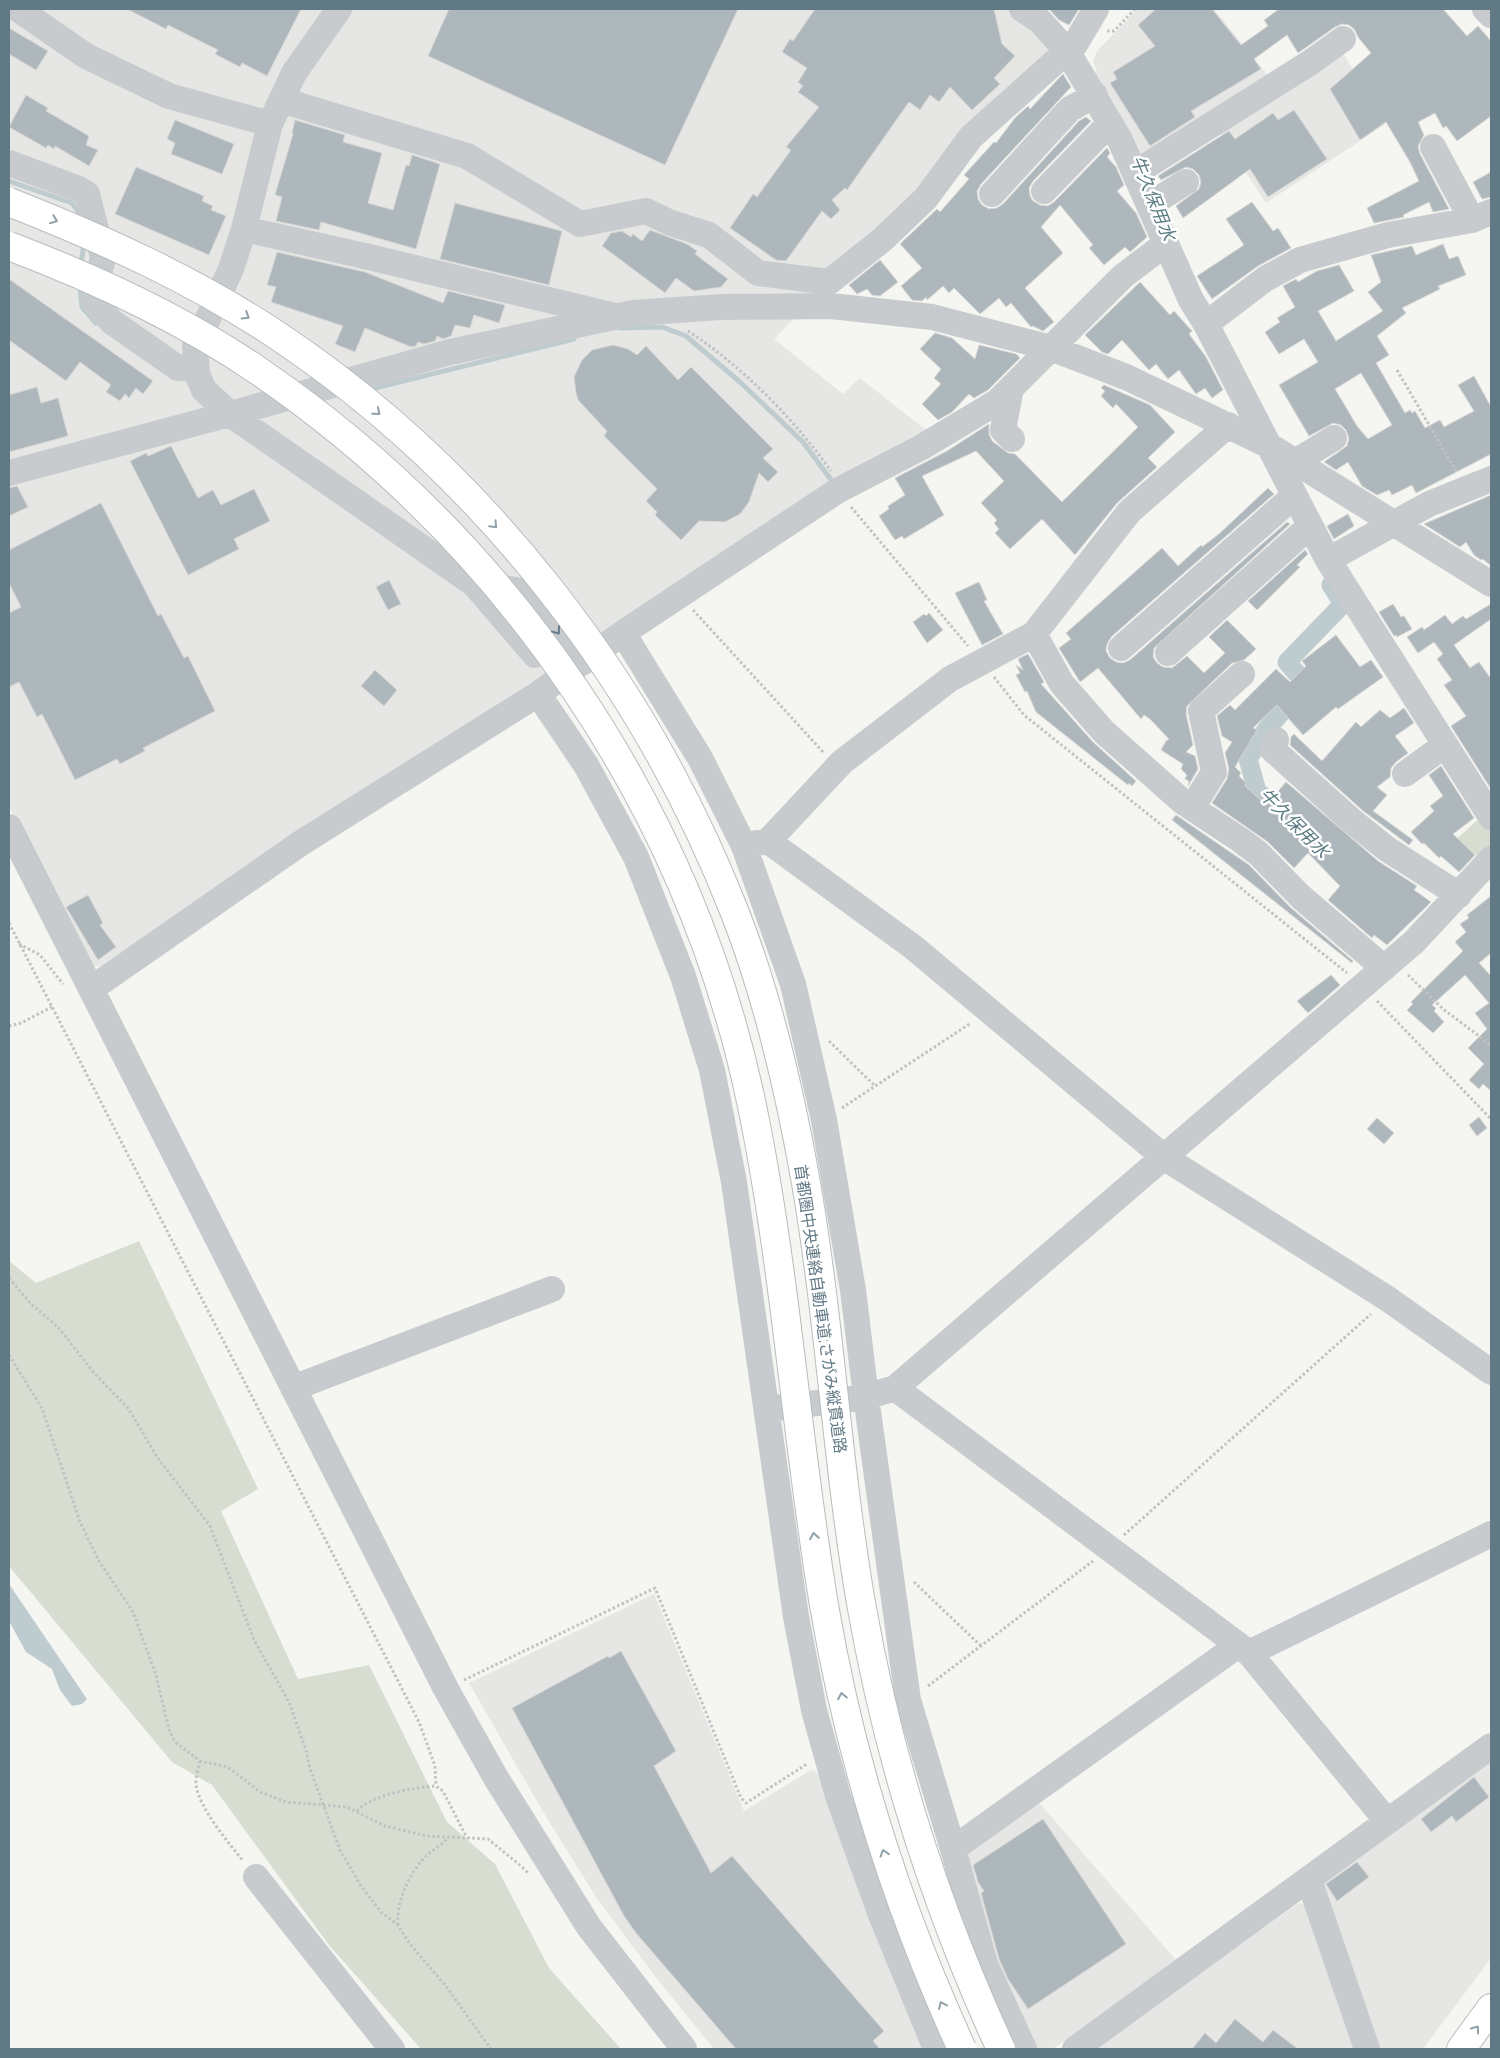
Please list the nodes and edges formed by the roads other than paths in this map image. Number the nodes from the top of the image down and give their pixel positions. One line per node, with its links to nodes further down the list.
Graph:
1 (18, 9): 12 (street)
2 (339, 9): 10 (street)
3 (1022, 9): 8 (street)
4 (1096, 9): 8 (street)
5 (1485, 9): 6 (street)
6 (1491, 15)
7 (1343, 39): 15 (street)
8 (1067, 51): 9 (street); 10 (street)
9 (1095, 96): 11 (street); 17 (street)
10 (281, 100): 12 (street)
11 (1110, 123): 15 (street); 18 (street)
12 (270, 124): 22 (street)
13 (1433, 147): 21 (street)
14 (9, 163): 28 (street)
15 (1141, 169): 20 (street)
16 (1186, 182): 20 (street)
17 (1001, 191)
18 (1044, 191)
19 (9, 202): 81 (highway, 首都圏中央連絡自動車道;さがみ縦貫道路, one-way to 81, bridge)
20 (1154, 202): 23 (street)
21 (1482, 216): 26 (street)
22 (244, 230): 25 (street); 28 (street)
23 (1164, 245): 26 (street); 27 (street)
24 (9, 246): 80 (highway, one-way to 24, bridge)
25 (618, 317): 27 (street); 30 (street)
26 (1206, 324): 34 (street)
27 (1051, 348): 29 (street); 31 (street)
28 (197, 369): 30 (street)
29 (1011, 388): 33 (street); 44 (street)
30 (230, 414): 36 (street); 42 (street)
31 (1228, 425): 34 (street); 45 (street)
32 (1334, 438): 35 (street)
33 (1012, 439)
34 (1270, 446): 35 (street); 38 (street)
35 (1295, 462): 39 (street)
36 (9, 473)
37 (1491, 479): 39 (street)
38 (1289, 500): 40 (street); 46 (street)
39 (1392, 524): 41 (street); 43 (street)
40 (1305, 530): 41 (street); 47 (street)
41 (1328, 560): 52 (street)
42 (474, 584): 48 (street, one-way to 48); 50 (street)
43 (1491, 584)
44 (623, 633): 48 (street); 57 (street)
45 (1034, 634): 54 (street); 57 (street)
46 (1121, 648)
47 (1168, 653)
48 (582, 663): 50 (street)
49 (1236, 684): 54 (street)
50 (547, 686): 61 (street); 68 (street)
51 (1276, 740): 59 (street)
52 (1445, 744): 53 (street); 55 (street)
53 (1405, 774)
54 (1192, 808): 60 (street)
55 (1490, 814)
56 (9, 827): 61 (street)
57 (756, 843): 62 (street); 67 (street)
58 (1491, 859): 59 (street)
59 (1459, 895): 60 (street)
60 (1388, 964): 62 (street)
61 (79, 989): 65 (street)
62 (1166, 1158): 64 (street); 66 (street)
63 (552, 1289): 65 (street)
64 (1491, 1372)
65 (293, 1388): 78 (street)
66 (895, 1388): 67 (street); 70 (street)
67 (866, 1397): 68 (street); 73 (street)
68 (765, 1409): 79 (street)
69 (1491, 1534): 70 (street)
70 (1243, 1650): 72 (street); 73 (street)
71 (1491, 1746): 72 (street)
72 (1387, 1821): 75 (street)
73 (953, 1849): 82 (street)
74 (256, 1878): 77 (street)
75 (1309, 1880): 83 (street); 84 (street)
76 (1491, 2008): 85 (highway, one-way to 76)
77 (392, 2049)
78 (684, 2049)
79 (936, 2049)
80 (962, 2049)
81 (1001, 2049)
82 (1024, 2049)
83 (1075, 2049)
84 (1367, 2049)
85 (1461, 2049)

